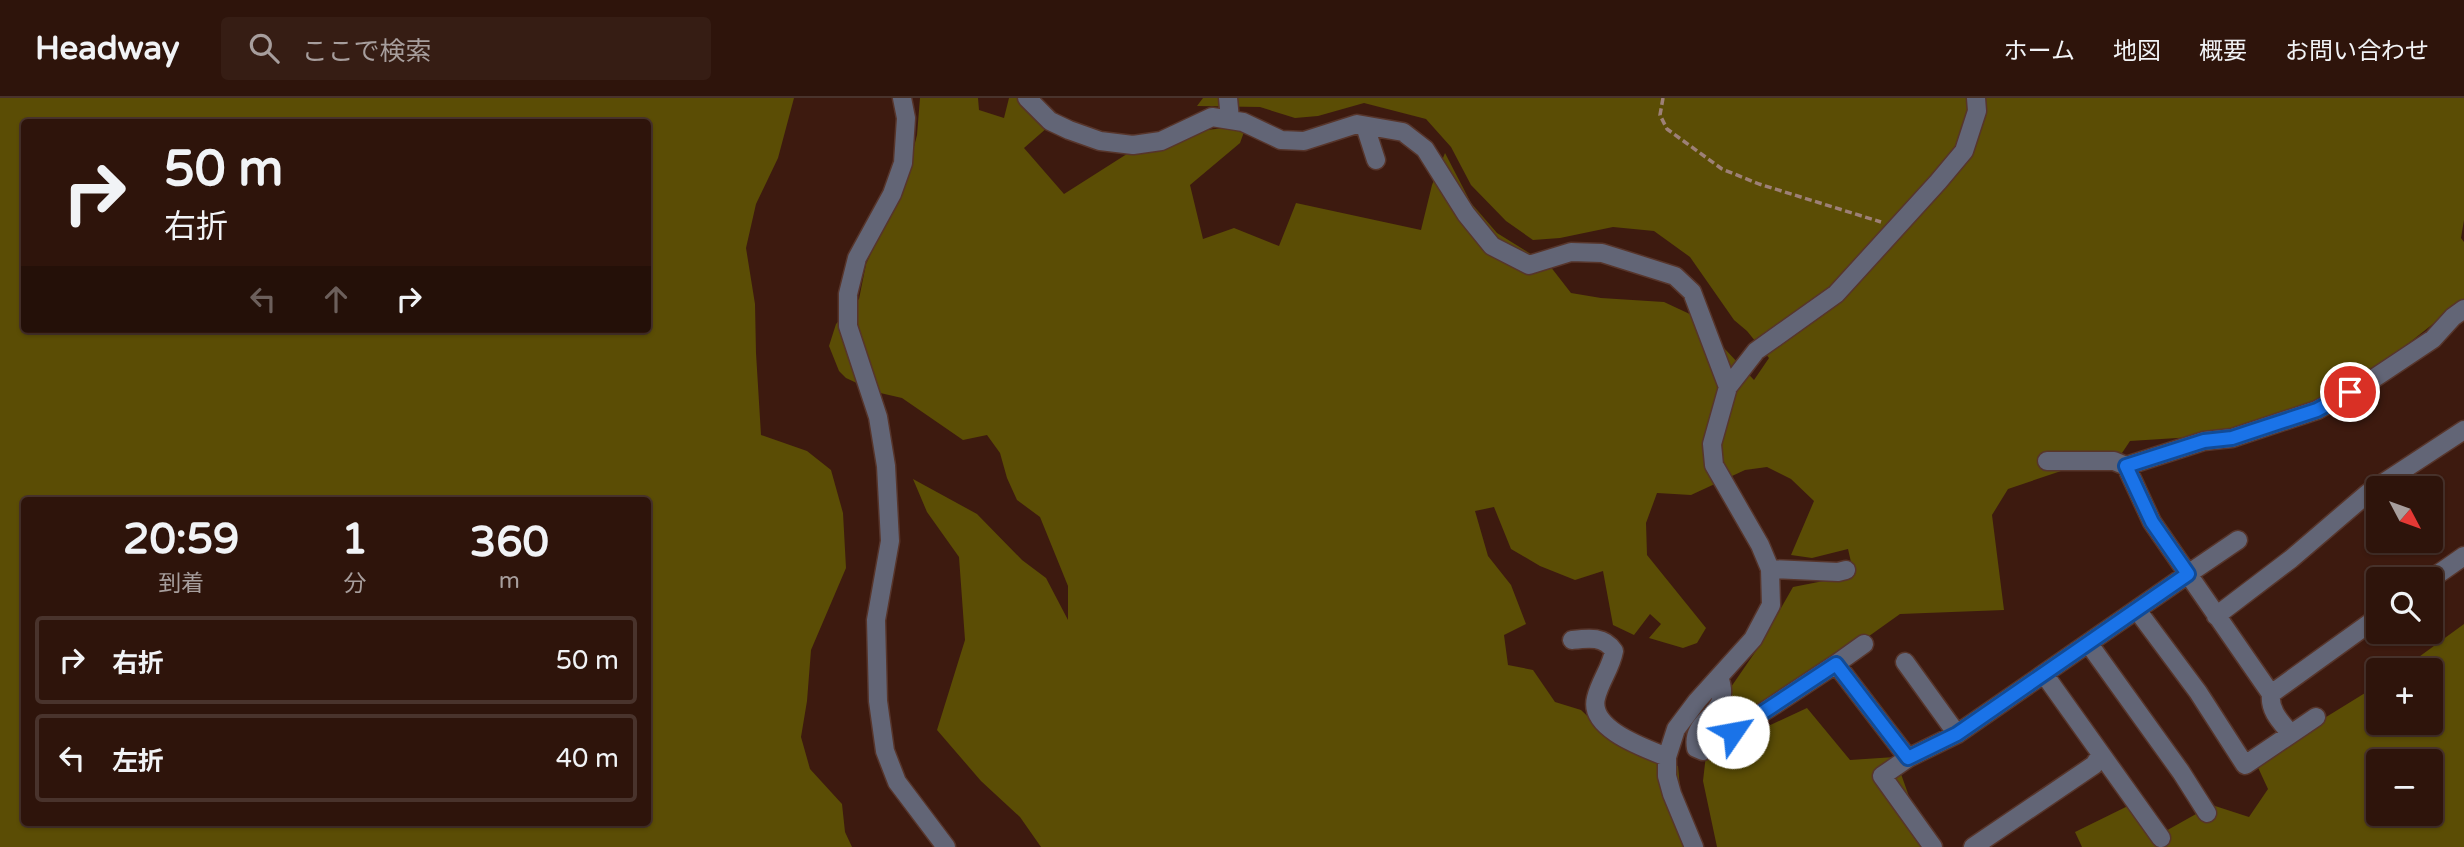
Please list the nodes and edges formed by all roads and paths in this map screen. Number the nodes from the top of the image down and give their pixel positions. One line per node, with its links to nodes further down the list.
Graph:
1 (902, 98): 40 (street)
2 (1027, 98): 6 (street)
3 (1228, 98): 6 (street)
4 (1663, 98): 9 (path)
5 (1976, 98): 9 (street)
6 (1230, 119): 7 (street)
7 (1365, 126): 8 (street); 11 (street)
8 (1376, 160)
9 (1893, 233): 11 (street)
10 (2464, 309): 14 (street)
11 (1728, 387): 17 (street)
12 (2464, 430): 22 (street)
13 (2047, 461): 14 (street)
14 (2126, 466): 20 (street)
15 (2238, 540): 20 (street)
16 (2464, 556): 19 (street)
17 (1770, 569): 18 (street); 30 (street)
18 (1846, 570)
19 (2443, 571)
20 (2188, 574): 21 (street); 22 (street)
21 (2137, 610): 26 (street); 34 (street)
22 (2216, 616): 31 (street)
23 (2366, 626): 31 (street)
24 (1572, 640): 36 (street)
25 (1864, 644): 28 (street)
26 (2088, 644): 29 (street); 38 (street)
27 (1905, 662): 33 (street)
28 (1836, 664): 30 (street); 37 (street)
29 (2044, 674): 33 (street); 35 (street)
30 (1719, 677): 36 (street)
31 (2271, 694): 34 (street)
32 (2316, 717): 34 (street)
33 (1957, 734): 37 (street)
34 (2291, 734)
35 (2101, 754): 39 (street); 43 (street)
36 (1667, 757): 41 (street)
37 (1908, 758): 42 (street)
38 (2207, 813)
39 (2161, 838)
40 (946, 847)
41 (1694, 847)
42 (1933, 847)
43 (1973, 847)

